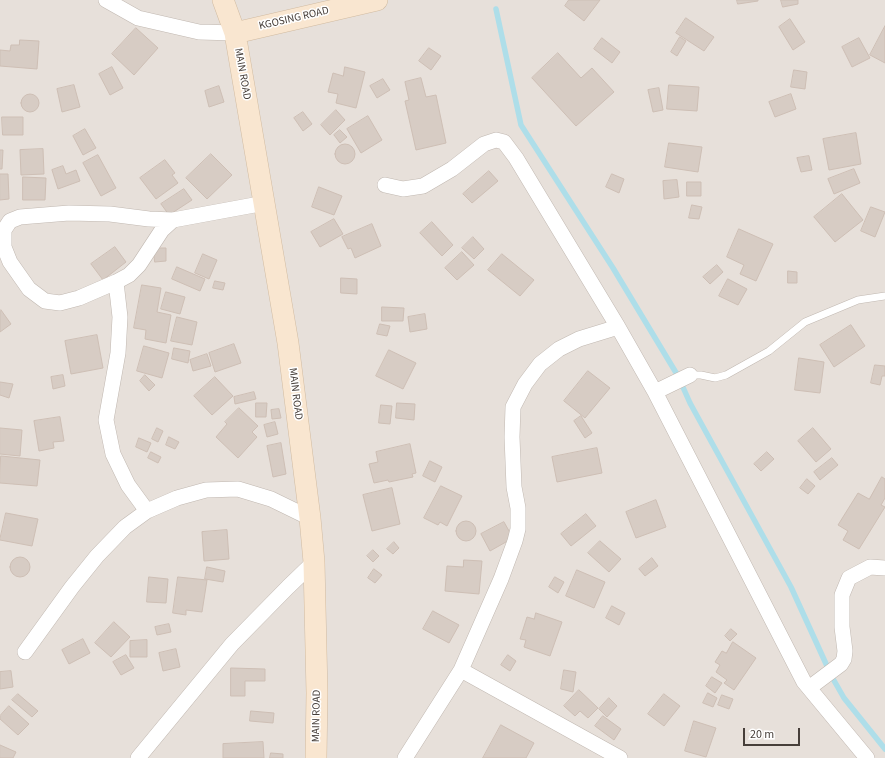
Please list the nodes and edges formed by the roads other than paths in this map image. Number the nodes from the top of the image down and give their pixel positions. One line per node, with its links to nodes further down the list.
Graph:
1 (106, 0): 4 (street)
2 (223, 0): 4 (street, MAIN ROAD)
3 (377, 0): 4 (street, KGOSING ROAD)
4 (235, 33): 6 (street, MAIN ROAD)
5 (384, 185): 10 (street)
6 (264, 203): 7 (street); 14 (street, MAIN ROAD)
7 (173, 220): 8 (street); 8 (street)
8 (116, 282): 13 (street)
9 (885, 296): 11 (lane)
10 (618, 326): 12 (street); 18 (street)
11 (690, 375): 12 (street)
12 (661, 389): 19 (street)
13 (147, 511): 14 (street); 17 (street)
14 (310, 518): 15 (street, MAIN ROAD)
15 (314, 562): 20 (street); 21 (street, MAIN ROAD)
16 (885, 568): 19 (street)
17 (25, 652)
18 (461, 670): 22 (street); 23 (street)
19 (809, 688): 24 (street)
20 (138, 758)
21 (316, 758)
22 (404, 758)
23 (620, 758)
24 (867, 758)

